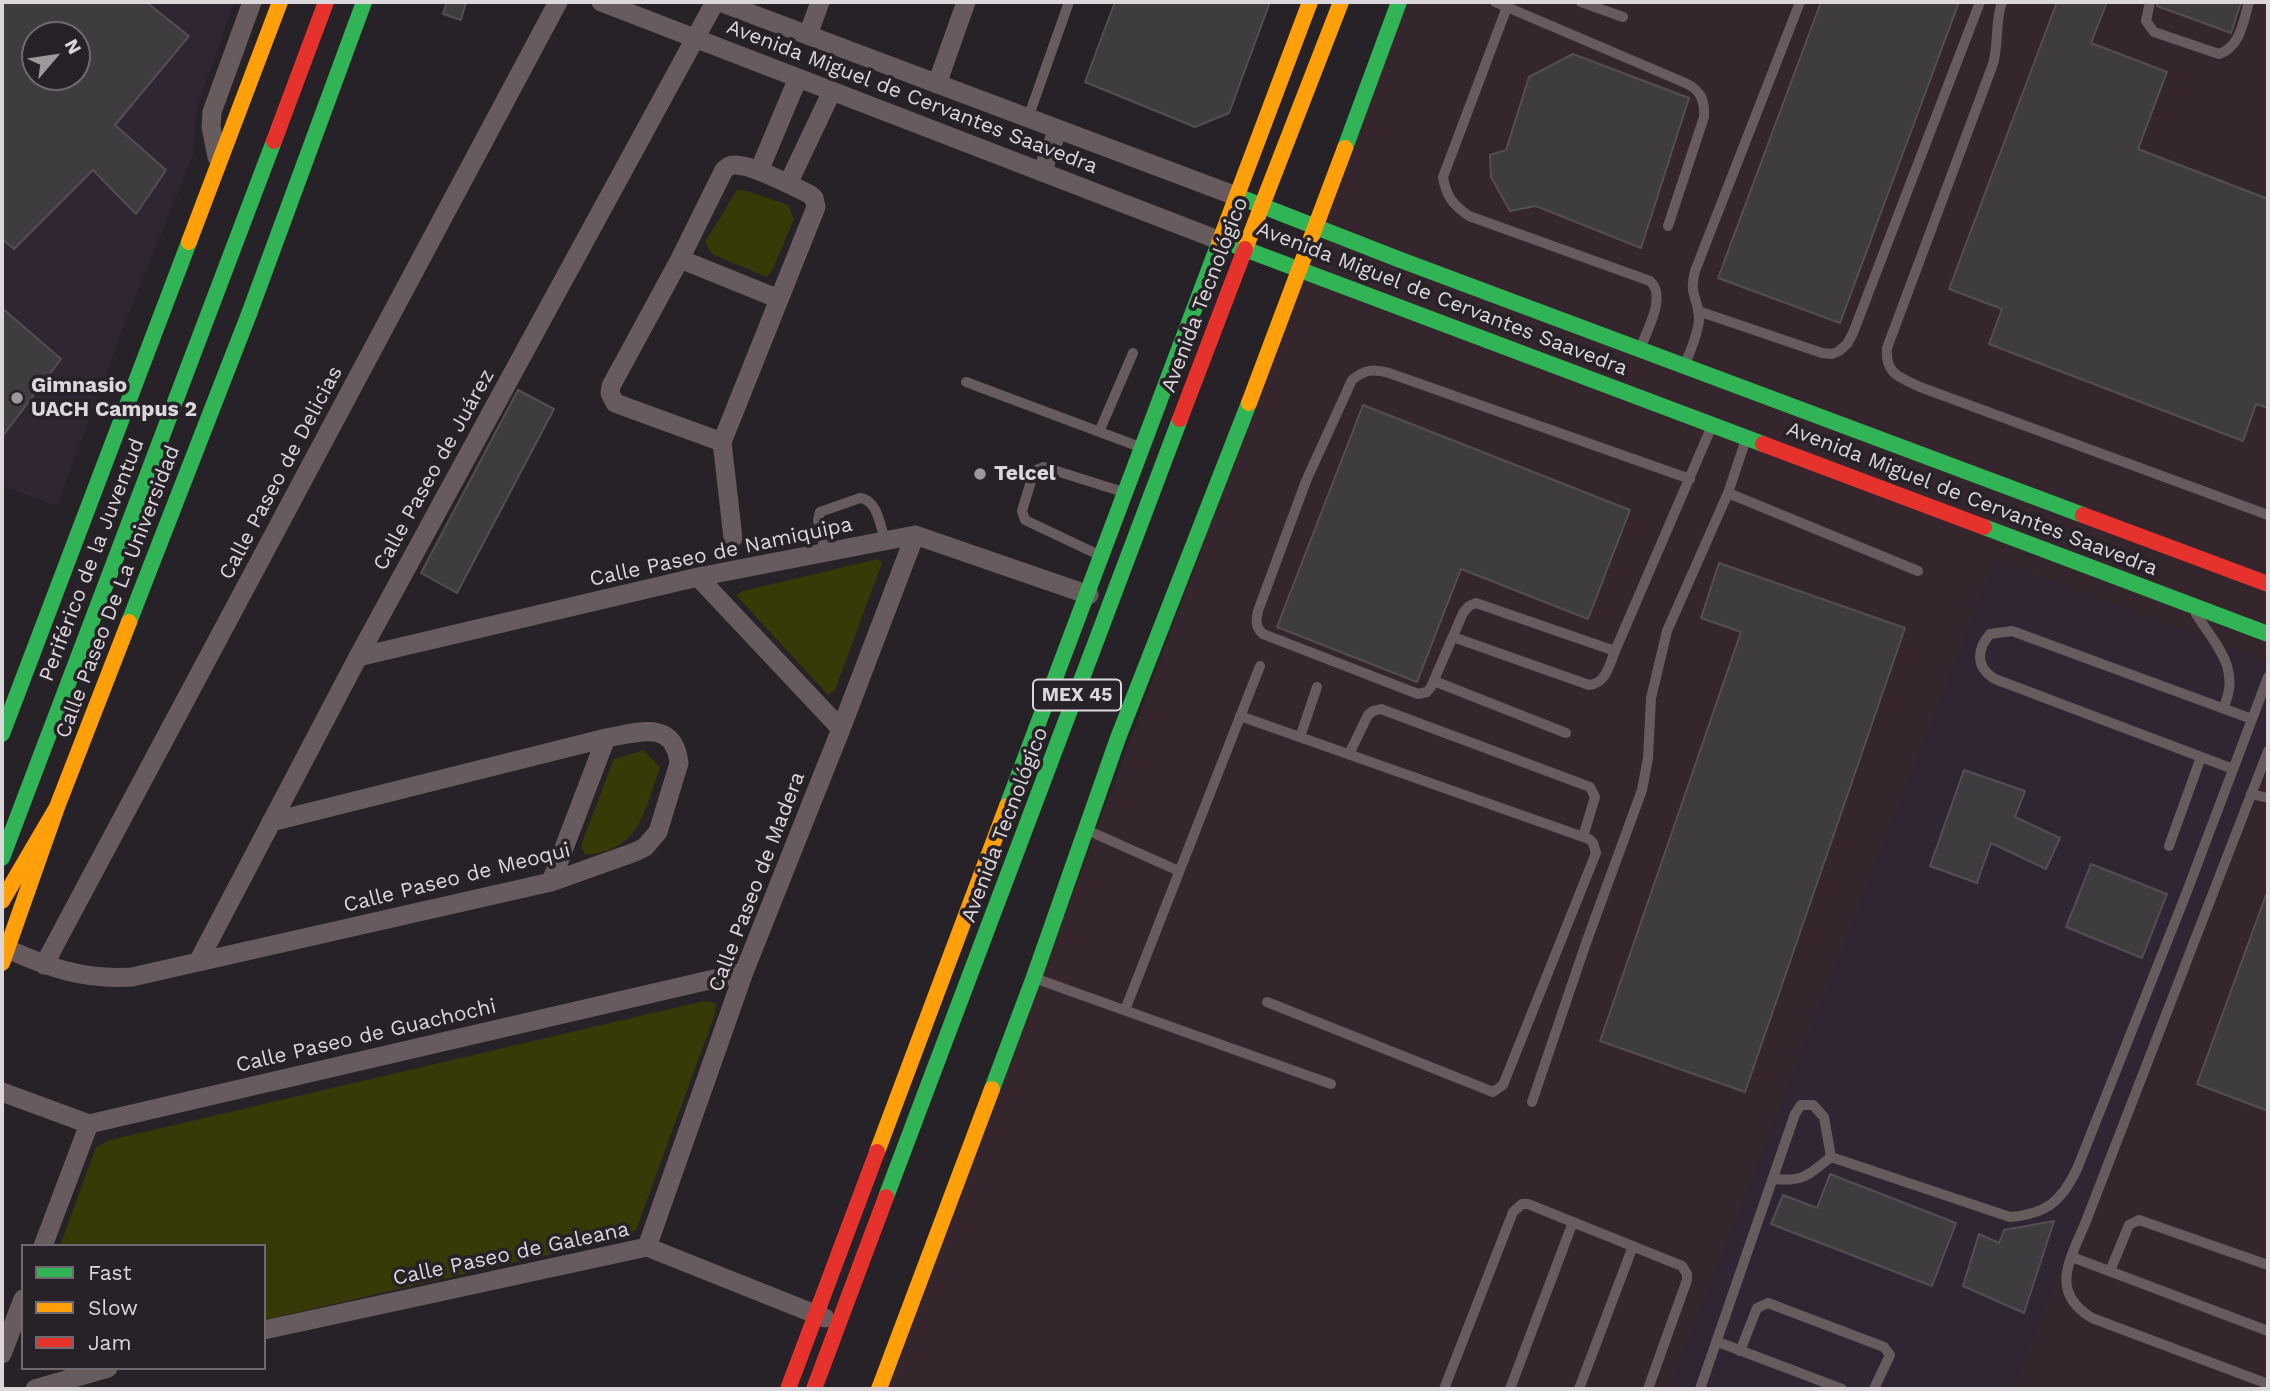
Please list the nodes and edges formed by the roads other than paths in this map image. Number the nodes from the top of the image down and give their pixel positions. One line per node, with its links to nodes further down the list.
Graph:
1 (252, 2): 30 (street)
2 (280, 2): 30 (main road, Periférico de la Juventud)
3 (326, 2): 96 (main road, Periférico de la Juventud)
4 (364, 2): 91 (main road, Calle Paseo De La Universidad)
5 (558, 2): 102 (street, Calle Paseo de Delicias)
6 (601, 2): 24 (street, Avenida Miguel de Cervantes Saavedra)
7 (718, 2): 23 (street, Avenida Miguel de Cervantes Saavedra); 24 (street, Calle Paseo de Juárez)
8 (820, 2): 23 (street)
9 (966, 2): 26 (street)
10 (1069, 2): 28 (lane)
11 (1310, 2): 34 (main road)
12 (1341, 2): 35 (main road, Avenida Tecnológico / MEX 45)
13 (1399, 2): 36 (main road, MEX 45)
14 (1494, 2): 21 (lane)
15 (1581, 2): 22 (lane)
16 (1801, 2): 45 (lane)
17 (1980, 2): 45 (lane)
18 (2002, 2): 58 (lane)
19 (2150, 2): 20 (lane)
20 (2249, 2)
21 (1507, 7): 37 (lane); 46 (lane)
22 (1623, 17)
23 (808, 35): 26 (street, Avenida Miguel de Cervantes Saavedra)
24 (695, 38): 25 (street, Avenida Miguel de Cervantes Saavedra); 72 (street, Calle Paseo de Juárez)
25 (798, 78): 27 (street, Avenida Miguel de Cervantes Saavedra); 31 (street)
26 (937, 84): 28 (street, Avenida Miguel de Cervantes Saavedra)
27 (832, 91): 32 (street, Avenida Miguel de Cervantes Saavedra); 33 (street)
28 (1028, 118): 29 (street, Avenida Miguel de Cervantes Saavedra)
29 (1058, 129): 32 (street); 34 (street, Avenida Miguel de Cervantes Saavedra)
30 (218, 163): 82 (main road, Periférico de la Juventud)
31 (759, 171): 33 (street); 40 (street)
32 (1042, 172): 38 (street, Avenida Miguel de Cervantes Saavedra)
33 (788, 184): 43 (street)
34 (1236, 196): 35 (main road, Avenida Miguel de Cervantes Saavedra); 38 (main road)
35 (1261, 206): 36 (main road, Avenida Miguel de Cervantes Saavedra); 39 (main road, Avenida Tecnológico / MEX 45)
36 (1316, 225): 41 (main road, Avenida Miguel de Cervantes Saavedra); 42 (main road, MEX 45)
37 (1668, 226)
38 (1221, 241): 39 (main road, Avenida Miguel de Cervantes Saavedra); 54 (main road)
39 (1245, 249): 42 (main road, Avenida Miguel de Cervantes Saavedra); 122 (main road, Avenida Tecnológico / MEX 45)
40 (680, 259): 43 (street); 53 (street)
41 (1395, 270): 44 (main road); 46 (main road, Avenida Miguel de Cervantes Saavedra)
42 (1300, 272): 44 (main road, Avenida Miguel de Cervantes Saavedra); 93 (main road, MEX 45)
43 (779, 299): 53 (street)
44 (1383, 303): 50 (main road, Avenida Miguel de Cervantes Saavedra)
45 (1698, 311): 48 (lane)
46 (1640, 349): 48 (main road, Avenida Miguel de Cervantes Saavedra)
47 (1133, 353): 51 (lane)
48 (1685, 366): 66 (main road, Avenida Miguel de Cervantes Saavedra)
49 (966, 382): 51 (lane)
50 (1712, 425): 52 (main road, Avenida Miguel de Cervantes Saavedra); 55 (lane)
51 (1100, 432): 54 (lane)
52 (1746, 438): 56 (lane); 68 (main road, Avenida Miguel de Cervantes Saavedra)
53 (722, 442): 60 (street)
54 (1143, 449): 57 (main road)
55 (1690, 479): 71 (lane); 75 (lane)
56 (1728, 493): 64 (lane); 109 (lane)
57 (1127, 494): 63 (main road); 63 (lane)
58 (2268, 516)
59 (915, 535): 61 (street, Calle Paseo de Namiquipa); 67 (street); 80 (street, Calle Paseo de Madera)
60 (733, 538)
61 (885, 541): 62 (street, Calle Paseo de Namiquipa); 62 (lane)
62 (825, 552): 65 (street, Calle Paseo de Namiquipa)
63 (1103, 557): 67 (main road)
64 (1918, 571)
65 (698, 577): 72 (street, Calle Paseo de Namiquipa); 80 (street)
66 (2267, 578)
67 (1089, 595): 121 (main road)
68 (2190, 604): 69 (main road, Avenida Miguel de Cervantes Saavedra); 77 (lane)
69 (2268, 634)
70 (1452, 637): 71 (lane); 71 (lane); 75 (lane)
71 (1615, 651)
72 (358, 657): 92 (street, Calle Paseo de Juárez)
73 (1260, 666): 78 (lane)
74 (2268, 677): 79 (lane)
75 (1434, 681): 81 (lane)
76 (1317, 687): 83 (lane)
77 (2223, 708): 79 (lane); 87 (lane)
78 (1240, 716): 83 (lane); 97 (lane)
79 (2252, 719): 88 (lane)
80 (841, 729): 103 (street, Calle Paseo de Madera)
81 (1566, 733)
82 (2, 734)
83 (1300, 737): 86 (lane)
84 (606, 738): 92 (street, Calle Paseo de Meoqui); 98 (street); 98 (street, Calle Paseo de Meoqui)
85 (2268, 751): 89 (lane)
86 (1349, 754): 94 (lane); 94 (lane)
87 (2201, 757): 88 (lane); 95 (lane)
88 (2233, 769): 111 (lane)
89 (2252, 794): 90 (lane); 117 (lane)
90 (2268, 798)
91 (57, 807): 99 (main road); 100 (main road, Calle Paseo De La Universidad)
92 (271, 822): 101 (street, Calle Paseo de Juárez)
93 (1085, 829): 97 (lane); 104 (main road, MEX 45)
94 (1583, 836): 105 (lane)
95 (2169, 846)
96 (2, 858)
97 (1179, 871): 106 (lane)
98 (551, 882): 101 (street, Calle Paseo de Meoqui)
99 (2, 901)
100 (4, 956): 102 (street, Calle Paseo de Meoqui)
101 (198, 962): 102 (street, Calle Paseo de Meoqui)
102 (44, 965)
103 (744, 972): 110 (street, Calle Paseo de Guachochi); 116 (street, Calle Paseo de Madera)
104 (1034, 977): 106 (lane); 133 (main road, MEX 45)
105 (1267, 1002)
106 (1125, 1010): 107 (lane)
107 (1331, 1084)
108 (2, 1092): 110 (street)
109 (1532, 1102)
110 (89, 1124): 114 (street)
111 (1831, 1157): 112 (lane); 112 (lane)
112 (1774, 1180): 125 (lane)
113 (1573, 1222): 115 (lane); 134 (lane); 135 (lane)
114 (44, 1244)
115 (1633, 1246): 136 (lane); 137 (lane)
116 (647, 1247): 121 (street, Calle Paseo de Galeana); 123 (street, Calle Paseo de Galeana)
117 (2072, 1257): 119 (lane); 129 (lane)
118 (2268, 1265): 119 (lane)
119 (2110, 1271): 124 (lane)
120 (21, 1304): 127 (street)
121 (816, 1315): 122 (street, Calle Paseo de Galeana); 131 (main road)
122 (839, 1324): 132 (main road, Avenida Tecnológico / MEX 45)
123 (266, 1330)
124 (2268, 1331)
125 (1718, 1342): 126 (lane); 138 (lane)
126 (1740, 1351): 139 (lane); 140 (lane)
127 (2, 1354)
128 (101, 1370): 130 (street)
129 (2268, 1384)
130 (35, 1389)
131 (788, 1389)
132 (814, 1389)
133 (879, 1389)
134 (1444, 1389)
135 (1510, 1389)
136 (1579, 1389)
137 (1648, 1389)
138 (1700, 1389)
139 (1842, 1389)
140 (1874, 1389)

